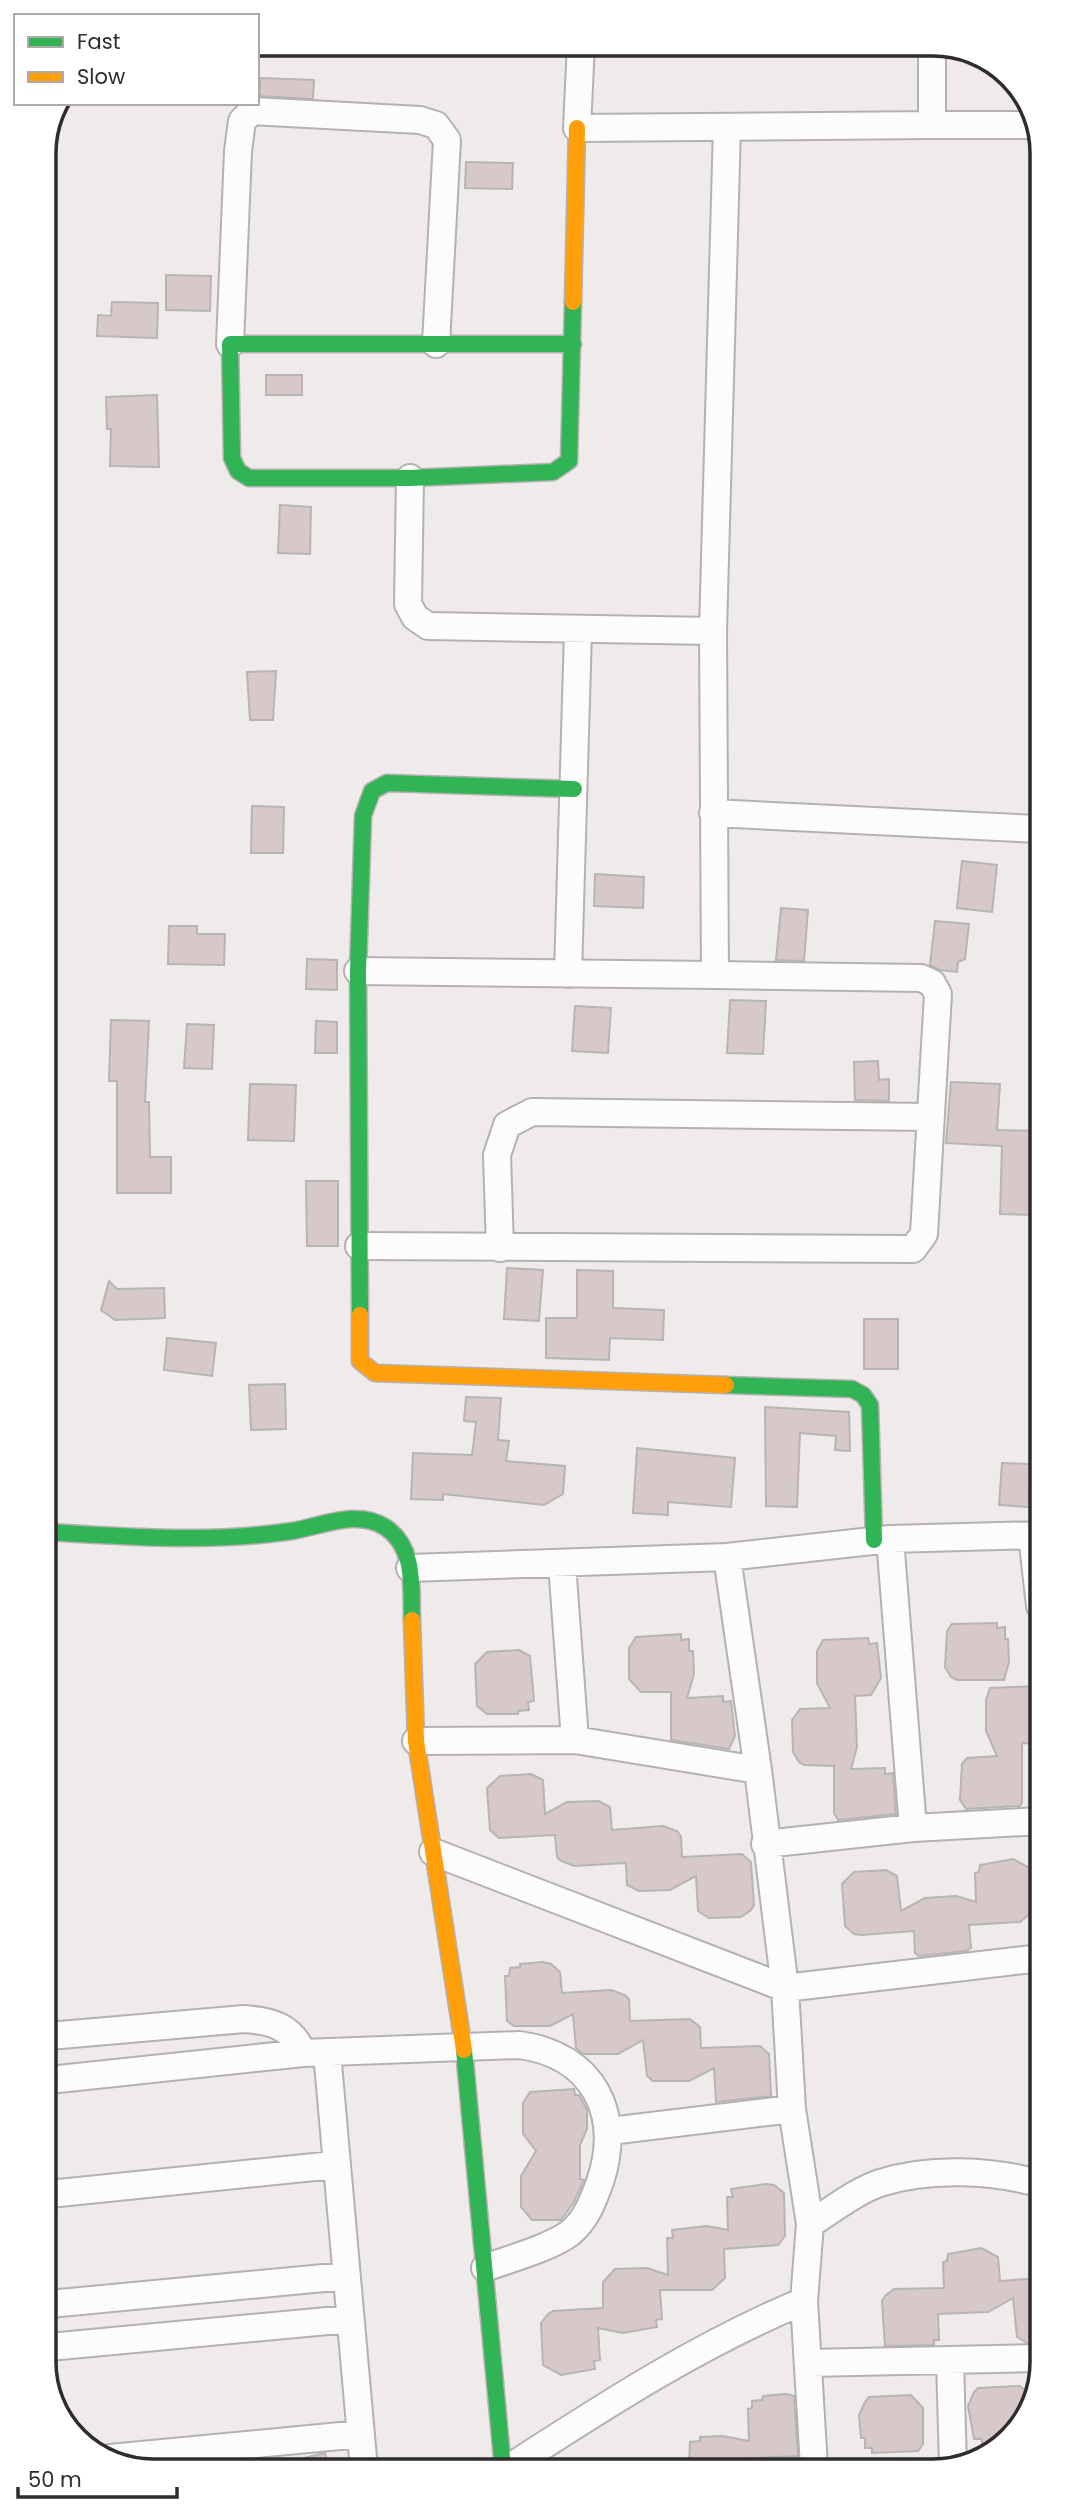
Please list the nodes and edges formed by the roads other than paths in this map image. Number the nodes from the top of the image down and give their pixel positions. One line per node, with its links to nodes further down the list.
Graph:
1 (581, 56): 6 (street)
2 (932, 56): 3 (street)
3 (932, 125): 4 (street); 5 (street)
4 (1026, 125)
5 (727, 127): 6 (street); 12 (street)
6 (578, 128): 9 (street)
7 (230, 344): 8 (street); 8 (street); 10 (street)
8 (436, 344): 9 (street)
9 (573, 344): 10 (street)
10 (411, 478): 11 (street)
11 (578, 631): 12 (street); 13 (street)
12 (713, 631): 14 (street)
13 (574, 789): 16 (street); 17 (street)
14 (713, 813): 15 (street); 18 (street)
15 (1030, 829)
16 (358, 971): 17 (street); 20 (street)
17 (568, 974): 18 (street)
18 (715, 975): 19 (street)
19 (930, 1117): 21 (street); 21 (street)
20 (359, 1246): 21 (street); 24 (street)
21 (500, 1248)
22 (56, 1532): 27 (street)
23 (1030, 1535): 24 (street)
24 (882, 1540): 25 (street); 32 (street)
25 (726, 1557): 26 (street); 30 (street)
26 (562, 1564): 27 (street); 28 (street)
27 (410, 1568): 29 (street)
28 (575, 1740): 29 (street); 30 (street)
29 (416, 1741): 34 (street)
30 (758, 1770): 33 (street)
31 (1030, 1822): 32 (street)
32 (914, 1828): 33 (street)
33 (765, 1844): 36 (street)
34 (433, 1852): 36 (street); 38 (street)
35 (1030, 1959): 36 (street)
36 (785, 1988): 41 (street)
37 (56, 2035): 39 (street)
38 (464, 2046): 39 (street); 42 (street); 47 (street)
39 (315, 2052): 40 (street); 43 (street)
40 (56, 2079)
41 (792, 2109): 42 (street); 46 (street)
42 (610, 2132): 47 (street)
43 (334, 2165): 45 (street); 48 (street)
44 (1030, 2181): 46 (street)
45 (56, 2193)
46 (810, 2224): 49 (street)
47 (485, 2268): 60 (street)
48 (345, 2276): 50 (street); 51 (street)
49 (804, 2301): 55 (street); 61 (street)
50 (56, 2303)
51 (349, 2319): 52 (street); 56 (street)
52 (56, 2346)
53 (1030, 2358): 54 (street)
54 (950, 2360): 55 (street); 58 (street)
55 (809, 2363): 62 (street)
56 (361, 2434): 57 (street); 59 (street)
57 (130, 2456)
58 (953, 2457)
59 (363, 2459)
60 (504, 2459)
61 (521, 2459)
62 (813, 2459)

